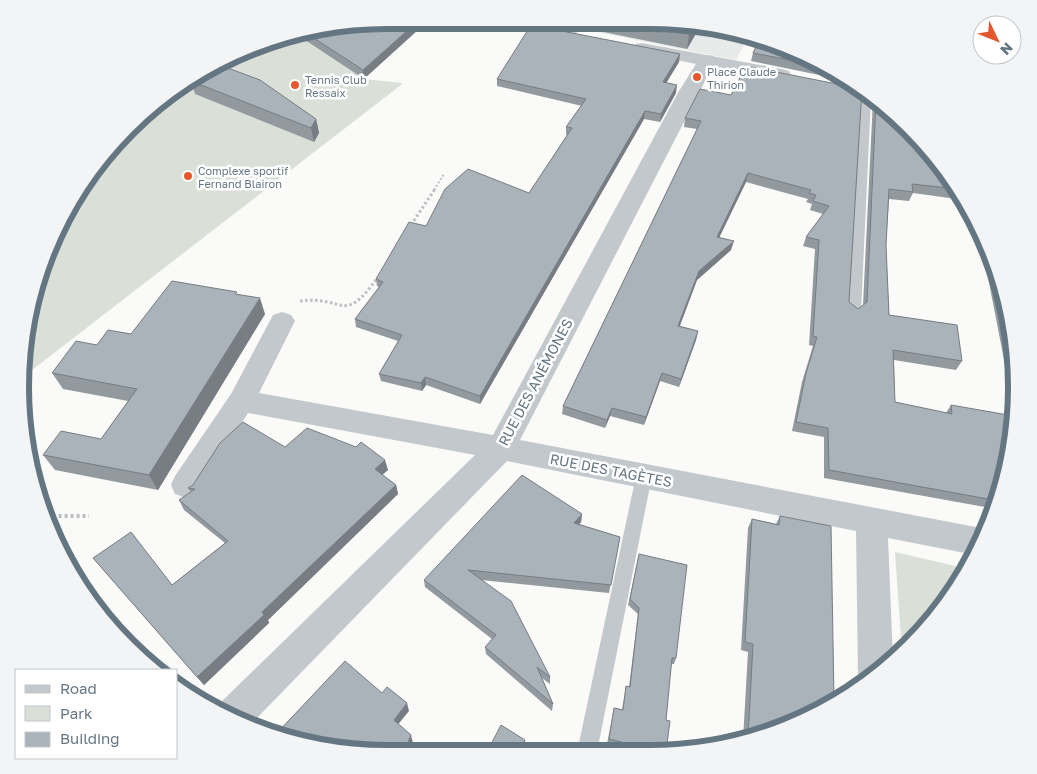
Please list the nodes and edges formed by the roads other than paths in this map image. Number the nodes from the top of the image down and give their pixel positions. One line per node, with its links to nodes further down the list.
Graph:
1 (548, 29): 2 (street)
2 (588, 37)
3 (625, 44): 4 (street)
4 (708, 60): 5 (street); 10 (street, RUE DES ANÉMONES)
5 (801, 78)
6 (865, 100): 7 (lane)
7 (854, 311)
8 (282, 321): 9 (street)
9 (241, 401): 10 (street, RUE DES TAGÈTES); 12 (street)
10 (501, 448): 11 (street, RUE DES TAGÈTES); 16 (street, RUE DES ANÉMONES)
11 (644, 476): 13 (street, RUE DES TAGÈTES); 17 (lane)
12 (186, 485)
13 (872, 521): 14 (street, RUE DES TAGÈTES); 15 (street)
14 (973, 540)
15 (876, 665)
16 (237, 712)
17 (588, 745)

